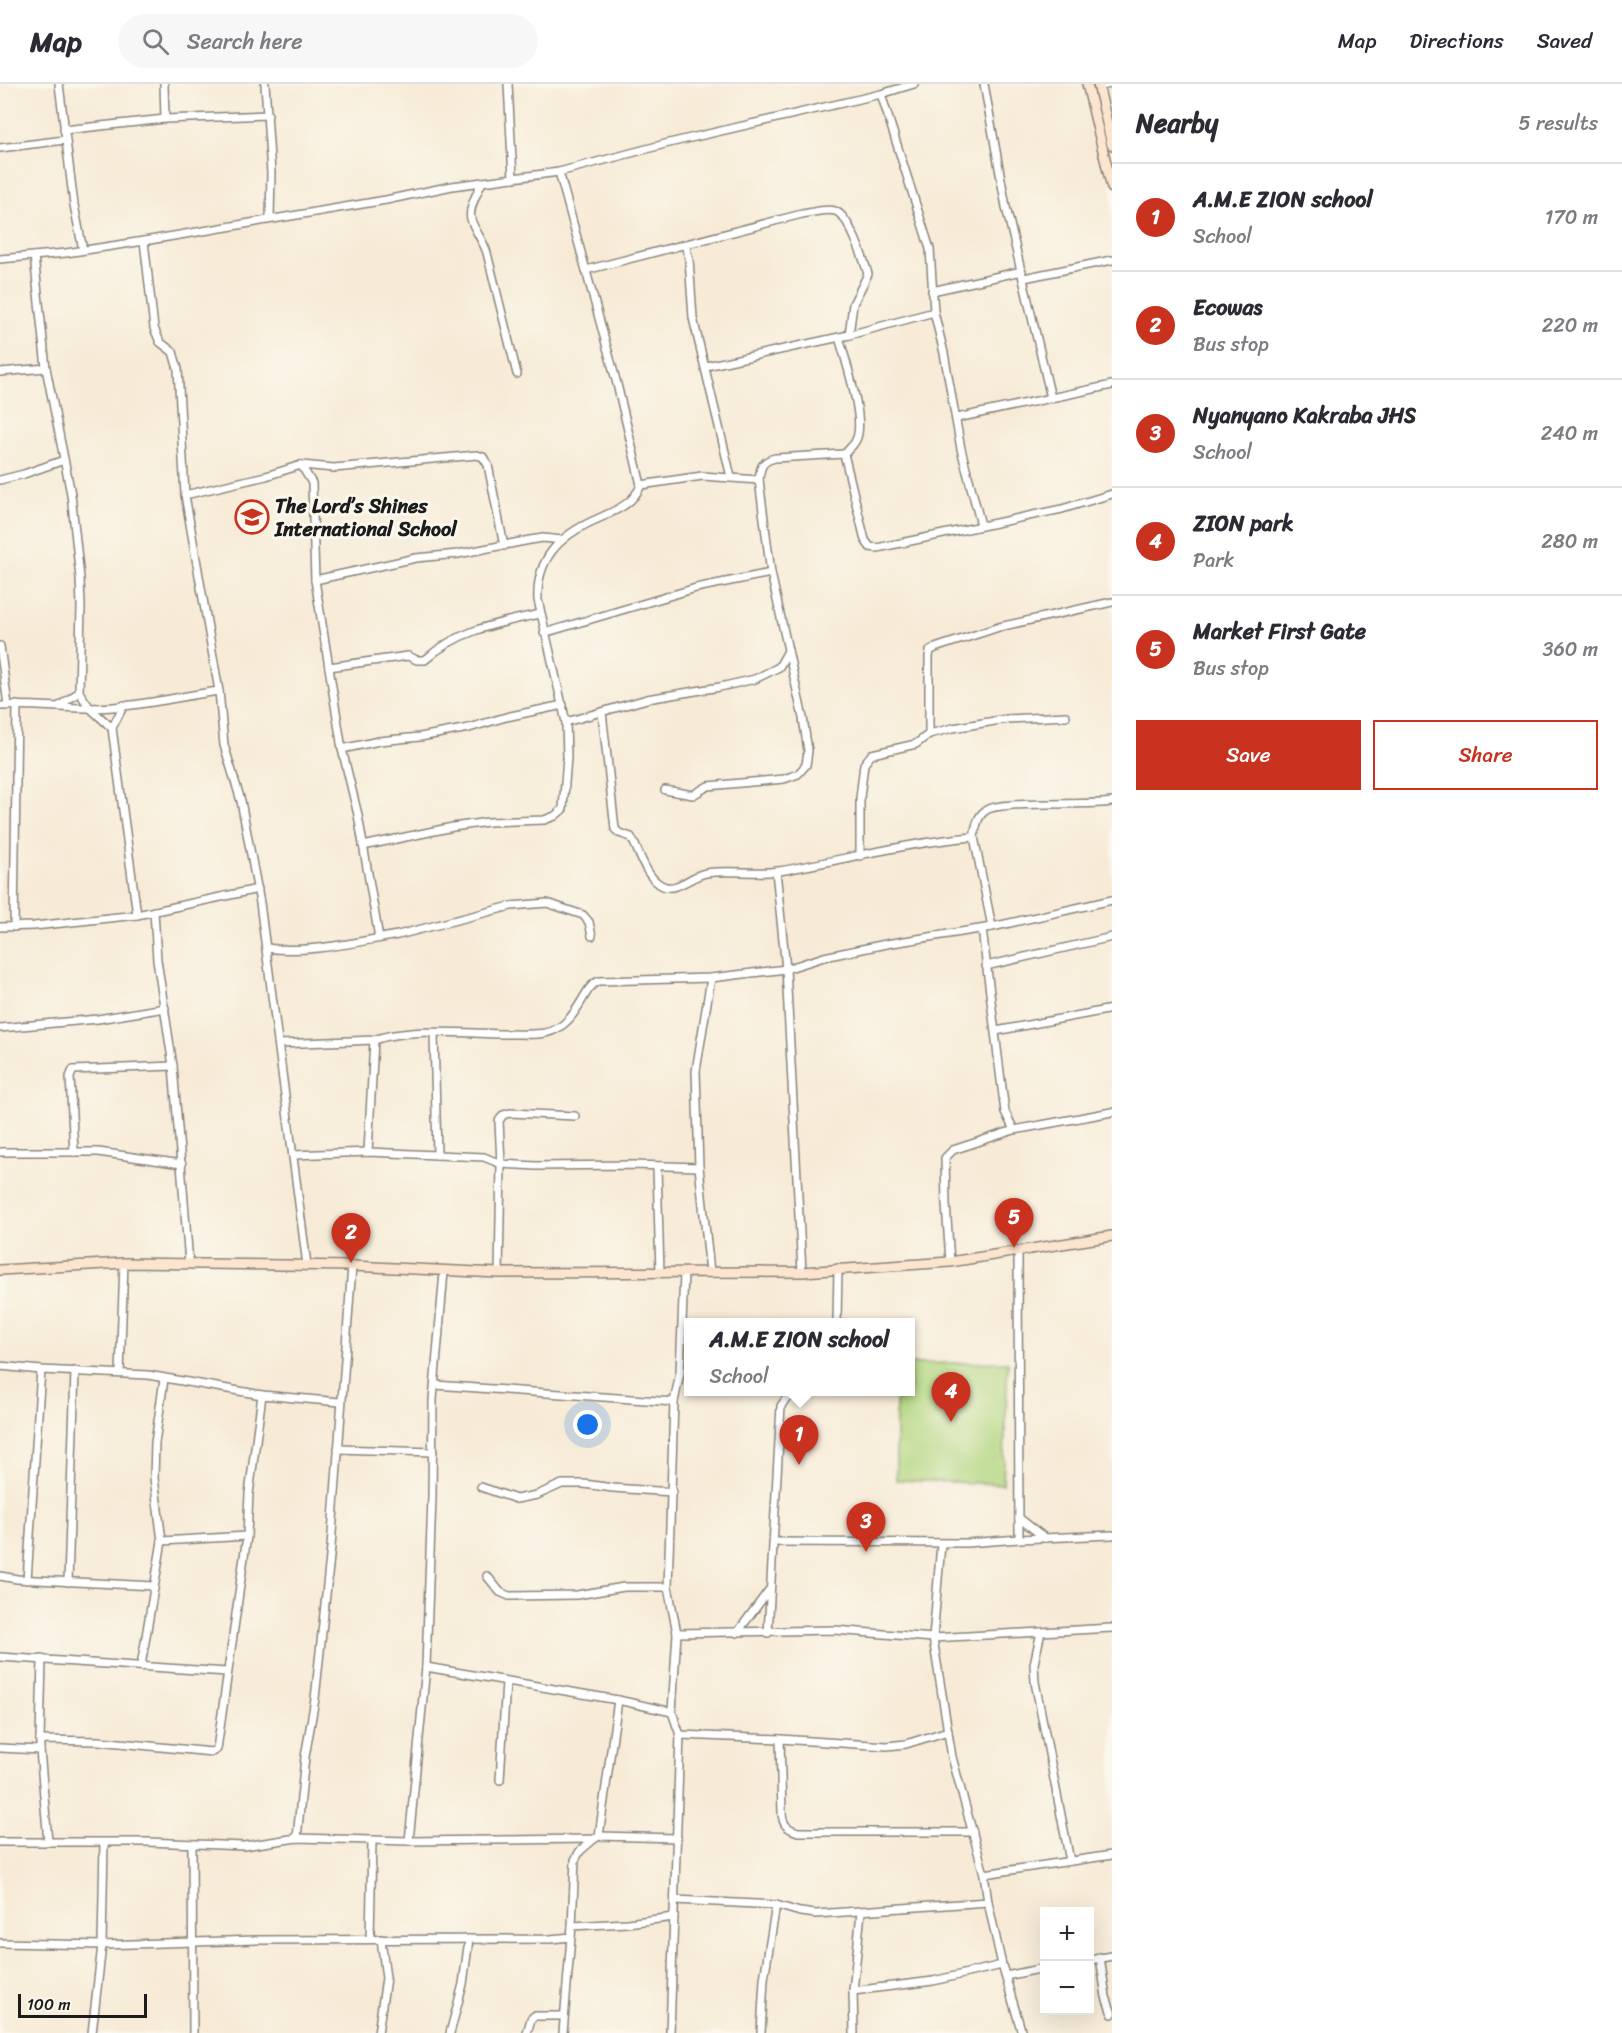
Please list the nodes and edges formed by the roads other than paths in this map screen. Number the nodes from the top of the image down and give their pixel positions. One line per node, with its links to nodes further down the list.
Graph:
1 (59, 84): 13 (street)
2 (164, 84): 12 (street)
3 (265, 84): 11 (street)
4 (508, 84): 18 (street)
5 (914, 84): 10 (street)
6 (984, 84): 29 (street)
7 (1087, 84): 20 (street)
8 (1110, 84): 9 (street)
9 (1098, 86): 15 (street)
10 (881, 94): 17 (street); 30 (street)
11 (268, 115): 12 (street); 21 (street)
12 (165, 119): 13 (street)
13 (64, 130): 14 (street)
14 (65, 140): 16 (street); 24 (street)
15 (1112, 145)
16 (0, 148)
17 (559, 172): 18 (street); 28 (street)
18 (513, 178): 19 (street)
19 (482, 182): 21 (street); 37 (street)
20 (1112, 188)
21 (270, 219): 22 (street)
22 (144, 241): 24 (street); 49 (street)
23 (685, 244): 28 (street); 32 (street); 34 (street)
24 (83, 250): 25 (street)
25 (34, 256): 26 (street); 35 (street)
26 (0, 259)
27 (1112, 260): 29 (street)
28 (586, 270): 47 (street)
29 (1023, 274): 30 (street); 39 (street)
30 (932, 291): 31 (street)
31 (934, 312): 32 (street); 40 (street)
32 (849, 335): 33 (street)
33 (839, 337): 34 (street); 41 (street)
34 (706, 366): 44 (street)
35 (46, 368): 36 (street); 42 (street)
36 (0, 372)
37 (517, 374)
38 (1112, 386): 39 (street)
39 (1052, 398): 40 (street)
40 (957, 418): 50 (street)
41 (844, 454): 46 (street); 50 (street)
42 (64, 460): 45 (street); 64 (street)
43 (301, 465): 49 (street); 52 (street); 54 (street)
44 (731, 477): 46 (street); 47 (street)
45 (0, 480)
46 (759, 480): 53 (street)
47 (641, 484): 51 (street)
48 (1112, 494): 50 (street)
49 (185, 495): 63 (street)
50 (981, 525)
51 (562, 540): 52 (street); 56 (street)
52 (504, 546): 54 (street)
53 (771, 573): 57 (street); 59 (street)
54 (315, 580): 60 (street)
55 (1112, 602): 75 (street)
56 (540, 614): 57 (street); 60 (street)
57 (544, 633): 67 (street)
58 (0, 646): 68 (street)
59 (788, 651): 61 (street); 62 (street)
60 (329, 667): 76 (street)
61 (779, 667): 62 (street); 71 (street)
62 (792, 672): 77 (street)
63 (219, 691): 66 (street); 83 (street)
64 (79, 692): 69 (street); 70 (street)
65 (17, 705): 68 (street); 69 (street); 88 (street)
66 (124, 705): 70 (street); 74 (street)
67 (563, 705): 73 (street); 76 (street)
68 (4, 706)
69 (58, 707): 70 (street)
70 (90, 708): 74 (street)
71 (602, 712): 73 (street); 82 (street)
72 (1066, 716): 75 (street)
73 (566, 722): 80 (street)
74 (112, 728): 86 (street)
75 (929, 734): 81 (street)
76 (342, 749): 80 (street)
77 (664, 790)
78 (1112, 802): 79 (street)
79 (974, 837): 81 (street); 89 (street)
80 (363, 846): 93 (street)
81 (860, 856): 82 (street)
82 (776, 871): 96 (street)
83 (258, 889): 85 (street); 94 (street)
84 (1112, 900): 89 (street)
85 (154, 911): 86 (street); 98 (street)
86 (137, 915): 88 (street)
87 (0, 927): 88 (street)
88 (14, 927)
89 (992, 927): 90 (street)
90 (982, 929): 95 (street); 96 (street)
91 (592, 936): 93 (street)
92 (1112, 937): 95 (street)
93 (379, 938): 94 (street)
94 (266, 948): 104 (street)
95 (986, 966): 101 (street)
96 (786, 969): 97 (street); 129 (street)
97 (711, 978): 102 (street); 117 (street)
98 (165, 1008): 100 (street); 105 (street)
99 (1112, 1009): 101 (street)
100 (0, 1028)
101 (996, 1031): 108 (street)
102 (434, 1033): 103 (street); 113 (street)
103 (374, 1040): 104 (street); 111 (street)
104 (279, 1044): 112 (street)
105 (173, 1066): 110 (street); 114 (street)
106 (1112, 1112): 108 (street)
107 (575, 1116): 115 (street)
108 (1014, 1130): 120 (street)
109 (0, 1152): 110 (street)
110 (74, 1152): 114 (street)
111 (368, 1152): 112 (street); 113 (street)
112 (293, 1155): 123 (street)
113 (437, 1155): 115 (street)
114 (182, 1164): 122 (street)
115 (501, 1164): 116 (street); 130 (street)
116 (657, 1167): 117 (street); 131 (street)
117 (699, 1167): 128 (street)
118 (1112, 1236): 119 (street)
119 (1018, 1251): 120 (street); 148 (street)
120 (950, 1262): 125 (street)
121 (123, 1263): 122 (street); 126 (street); 137 (street)
122 (189, 1263): 123 (street)
123 (307, 1265): 124 (street)
124 (352, 1266): 127 (street); 142 (street)
125 (838, 1268): 129 (street); 133 (street)
126 (0, 1269)
127 (444, 1272): 130 (street); 139 (street)
128 (710, 1272): 129 (street); 132 (street)
129 (802, 1272)
130 (499, 1273): 131 (street)
131 (660, 1273): 132 (street)
132 (684, 1273): 143 (street)
133 (837, 1318)
134 (0, 1366): 135 (street)
135 (40, 1370): 136 (street); 158 (street)
136 (75, 1371): 137 (street); 159 (street)
137 (120, 1373): 138 (street)
138 (164, 1379): 140 (street); 153 (street)
139 (435, 1385): 143 (street); 145 (street)
140 (262, 1395): 142 (street); 150 (street)
141 (791, 1396): 154 (street)
142 (340, 1402): 144 (street)
143 (674, 1402): 147 (street)
144 (338, 1449): 145 (street); 185 (street)
145 (433, 1452): 172 (street)
146 (480, 1487): 147 (street)
147 (672, 1492): 161 (street)
148 (1019, 1518): 151 (street); 152 (street)
149 (1112, 1535): 151 (street)
150 (248, 1536): 153 (street); 173 (street)
151 (1045, 1538): 152 (street)
152 (1019, 1539): 155 (street)
153 (162, 1541): 160 (street)
154 (774, 1542): 155 (street); 162 (street)
155 (941, 1544): 168 (street)
156 (0, 1576): 158 (street)
157 (487, 1576): 161 (street)
158 (27, 1580): 159 (street)
159 (68, 1582): 160 (street)
160 (154, 1586): 171 (street)
161 (668, 1587): 165 (street)
162 (771, 1588): 166 (street); 167 (street)
163 (1112, 1628): 164 (street)
164 (1041, 1632): 168 (street); 195 (street)
165 (677, 1633): 166 (street); 176 (street)
166 (737, 1633): 167 (street)
167 (768, 1633): 168 (street)
168 (933, 1638): 177 (street)
169 (0, 1657): 170 (street)
170 (42, 1659): 171 (street); 180 (street)
171 (141, 1666): 173 (street)
172 (426, 1667): 174 (street); 189 (street)
173 (227, 1672): 180 (street)
174 (506, 1682): 175 (street); 183 (street)
175 (618, 1700): 176 (street); 186 (street)
176 (672, 1712): 178 (street)
177 (948, 1731): 179 (street); 184 (street)
178 (680, 1735): 179 (street); 187 (street)
179 (780, 1739): 184 (street)
180 (40, 1740): 182 (street)
181 (0, 1748): 182 (street)
182 (40, 1750): 191 (street)
183 (500, 1780)
184 (973, 1832): 196 (street)
185 (297, 1838): 188 (street); 193 (street)
186 (597, 1838): 187 (street); 189 (street); 202 (street)
187 (677, 1838): 197 (street)
188 (372, 1841): 189 (street); 204 (street)
189 (410, 1841)
190 (0, 1842): 191 (street)
191 (48, 1842): 192 (street)
192 (104, 1843): 193 (street); 209 (street)
193 (192, 1844): 208 (street)
194 (1112, 1855): 195 (street)
195 (1070, 1861): 196 (street)
196 (984, 1874): 198 (street)
197 (675, 1900): 199 (street); 201 (street)
198 (988, 1902): 200 (street); 213 (street)
199 (776, 1905): 200 (street); 226 (street)
200 (861, 1912): 216 (street)
201 (674, 1917): 202 (street); 225 (street)
202 (572, 1926): 203 (street)
203 (571, 1937): 206 (street); 218 (street)
204 (370, 1939): 205 (street); 208 (street)
205 (381, 1939): 206 (street); 221 (street)
206 (469, 1939): 222 (street)
207 (0, 1943): 209 (street)
208 (192, 1943): 209 (street); 220 (street)
209 (102, 1945): 219 (street)
210 (1112, 1956): 211 (street)
211 (1100, 1958): 212 (street); 217 (street)
212 (1094, 1959)
213 (1002, 1965): 215 (street); 216 (street)
214 (1040, 1969): 215 (street)
215 (1006, 1976): 228 (street)
216 (853, 1991): 227 (street)
217 (1112, 2014)
218 (563, 2016): 223 (street); 224 (street)
219 (92, 2033)
220 (193, 2033)
221 (378, 2033)
222 (450, 2033)
223 (527, 2033)
224 (563, 2033)
225 (670, 2033)
226 (761, 2033)
227 (854, 2033)
228 (1021, 2033)

